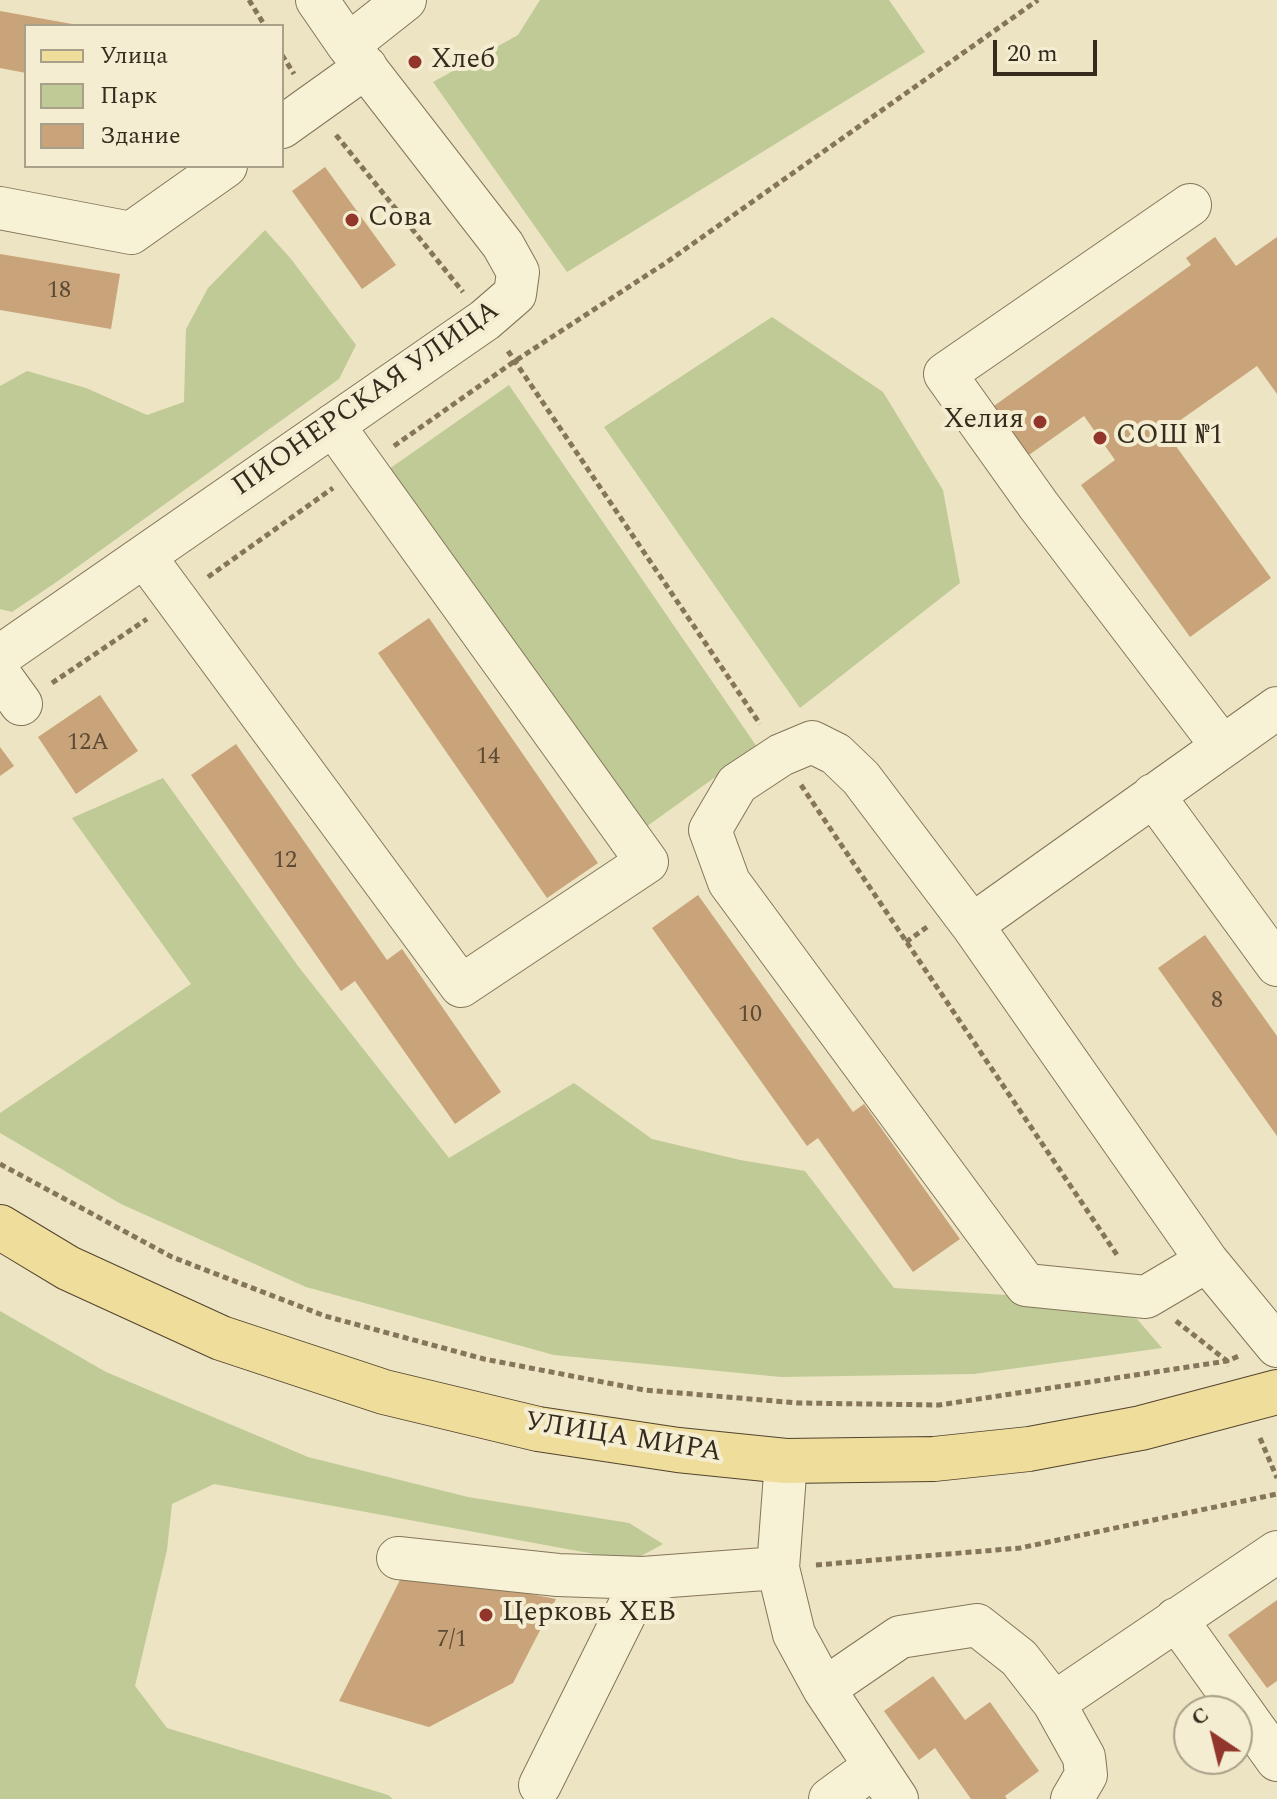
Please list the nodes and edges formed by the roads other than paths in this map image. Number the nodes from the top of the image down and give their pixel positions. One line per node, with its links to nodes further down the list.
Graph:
1 (317, 0): 3 (street, ПИОНЕРСКАЯ УЛИЦА)
2 (405, 0): 3 (street)
3 (357, 56): 4 (street); 8 (street, ПИОНЕРСКАЯ УЛИЦА)
4 (284, 125)
5 (223, 168): 7 (street)
6 (1190, 205): 12 (street)
7 (0, 208)
8 (333, 425): 9 (street, ПИОНЕРСКАЯ УЛИЦА); 9 (street)
9 (145, 557): 10 (street, ПИОНЕРСКАЯ УЛИЦА)
10 (0, 656)
11 (1277, 708): 12 (street)
12 (1222, 746): 13 (street)
13 (1153, 795): 14 (street); 15 (street)
14 (972, 925): 17 (street); 17 (street)
15 (1277, 965)
16 (0, 1227): 20 (main road, УЛИЦА МИРА)
17 (1207, 1261): 18 (street)
18 (1276, 1344)
19 (1277, 1392): 20 (main road, УЛИЦА МИРА)
20 (786, 1461): 23 (street)
21 (1277, 1552): 25 (street)
22 (398, 1558): 24 (street)
23 (778, 1568): 24 (street); 26 (street)
24 (643, 1578): 30 (street)
25 (1176, 1619): 27 (street); 28 (street)
26 (824, 1689): 27 (street); 29 (street)
27 (1054, 1703): 32 (street)
28 (1277, 1760)
29 (886, 1783): 31 (street)
30 (540, 1785)
31 (830, 1799)
32 (1072, 1799)

